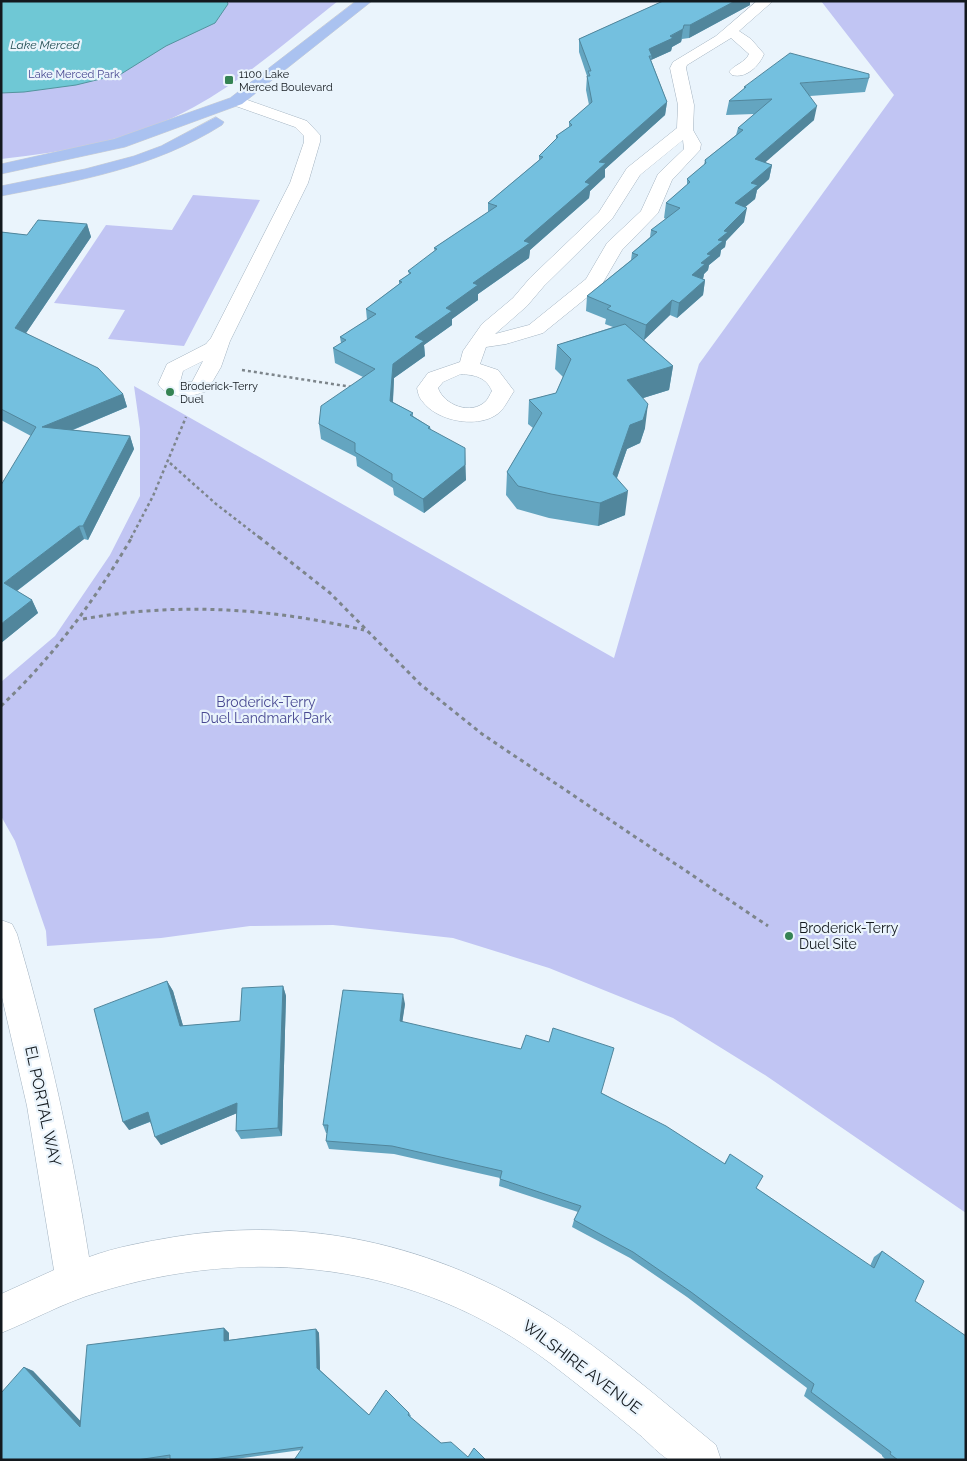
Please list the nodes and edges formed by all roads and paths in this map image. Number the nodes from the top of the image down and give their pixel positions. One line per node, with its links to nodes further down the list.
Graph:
1 (365, 1): 5 (main road)
2 (766, 1): 3 (street)
3 (730, 32): 4 (street); 6 (street)
4 (738, 72)
5 (236, 101): 7 (main road); 8 (main road); 9 (street)
6 (685, 130): 10 (street); 10 (street)
7 (1, 168)
8 (1, 191)
9 (220, 341): 11 (street); 14 (street)
10 (478, 342): 12 (street)
11 (211, 367): 13 (path); 14 (street)
12 (469, 368)
13 (361, 388)
14 (192, 390): 15 (path)
15 (170, 463): 16 (path); 17 (path)
16 (82, 619): 17 (path); 18 (path)
17 (365, 630): 19 (path)
18 (1, 706)
19 (768, 926)
20 (1, 934): 21 (street, EL PORTAL WAY)
21 (74, 1280): 22 (street, WILSHIRE AVENUE); 23 (street, WILSHIRE AVENUE)
22 (1, 1314)
23 (701, 1460)

